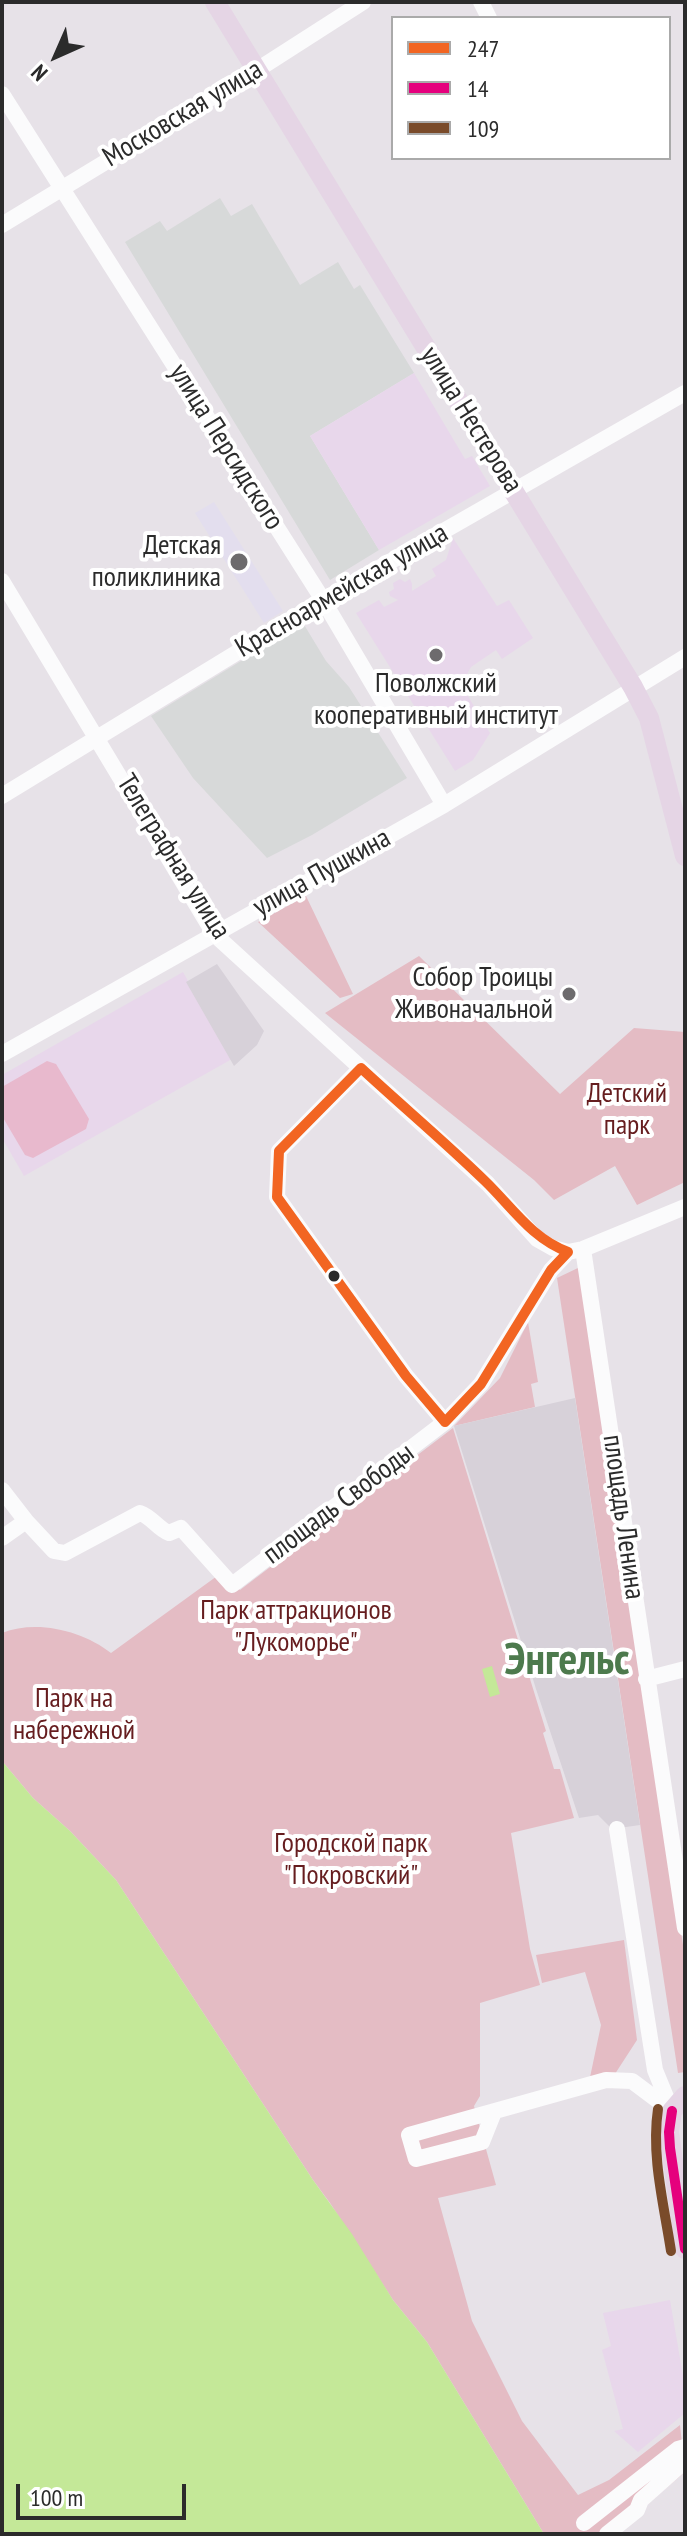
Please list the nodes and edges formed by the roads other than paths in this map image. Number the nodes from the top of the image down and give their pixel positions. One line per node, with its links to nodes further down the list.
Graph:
1 (215, 2): 3 (main road, улица Нестерова)
2 (363, 2): 3 (street, Московская улица)
3 (257, 70): 5 (street, Московская улица); 8 (main road, улица Нестерова)
4 (2, 94): 5 (street, улица Персидского)
5 (62, 187): 6 (street, Московская улица); 10 (street, улица Персидского)
6 (2, 225)
7 (685, 393): 8 (street, Красноармейская улица)
8 (515, 491): 10 (street, Красноармейская улица); 12 (main road, улица Нестерова)
9 (2, 581): 13 (street, Телеграфная улица)
10 (323, 600): 13 (street, Красноармейская улица); 15 (street, улица Персидского)
11 (685, 657): 12 (street)
12 (633, 687): 15 (street, улица Пушкина); 16 (main road, улица Нестерова)
13 (98, 737): 14 (street, Красноармейская улица); 17 (street, Телеграфная улица)
14 (2, 796)
15 (444, 805): 17 (street, улица Пушкина)
16 (685, 856)
17 (214, 934): 18 (street, улица Пушкина); 19 (street, Телеграфная улица)
18 (5, 1047)
19 (361, 1068): 21 (street, Телеграфная улица); 22 (street)
20 (685, 1207): 21 (street, площадь Свободы)
21 (576, 1251): 22 (street, площадь Свободы); 27 (street, площадь Ленина)
22 (445, 1422): 24 (street, площадь Свободы)
23 (2, 1490): 24 (street)
24 (26, 1521): 25 (street)
25 (2, 1538)
26 (685, 1669): 27 (street)
27 (646, 1679): 29 (street, площадь Ленина)
28 (617, 1829): 30 (street)
29 (685, 1928)
30 (678, 2103): 31 (street); 32 (main road)
31 (494, 2112): 31 (street)
32 (685, 2249)
33 (685, 2447): 35 (street)
34 (685, 2461): 36 (street)
35 (624, 2492): 36 (street); 37 (street)
36 (637, 2510): 38 (street)
37 (584, 2523)
38 (607, 2534)

